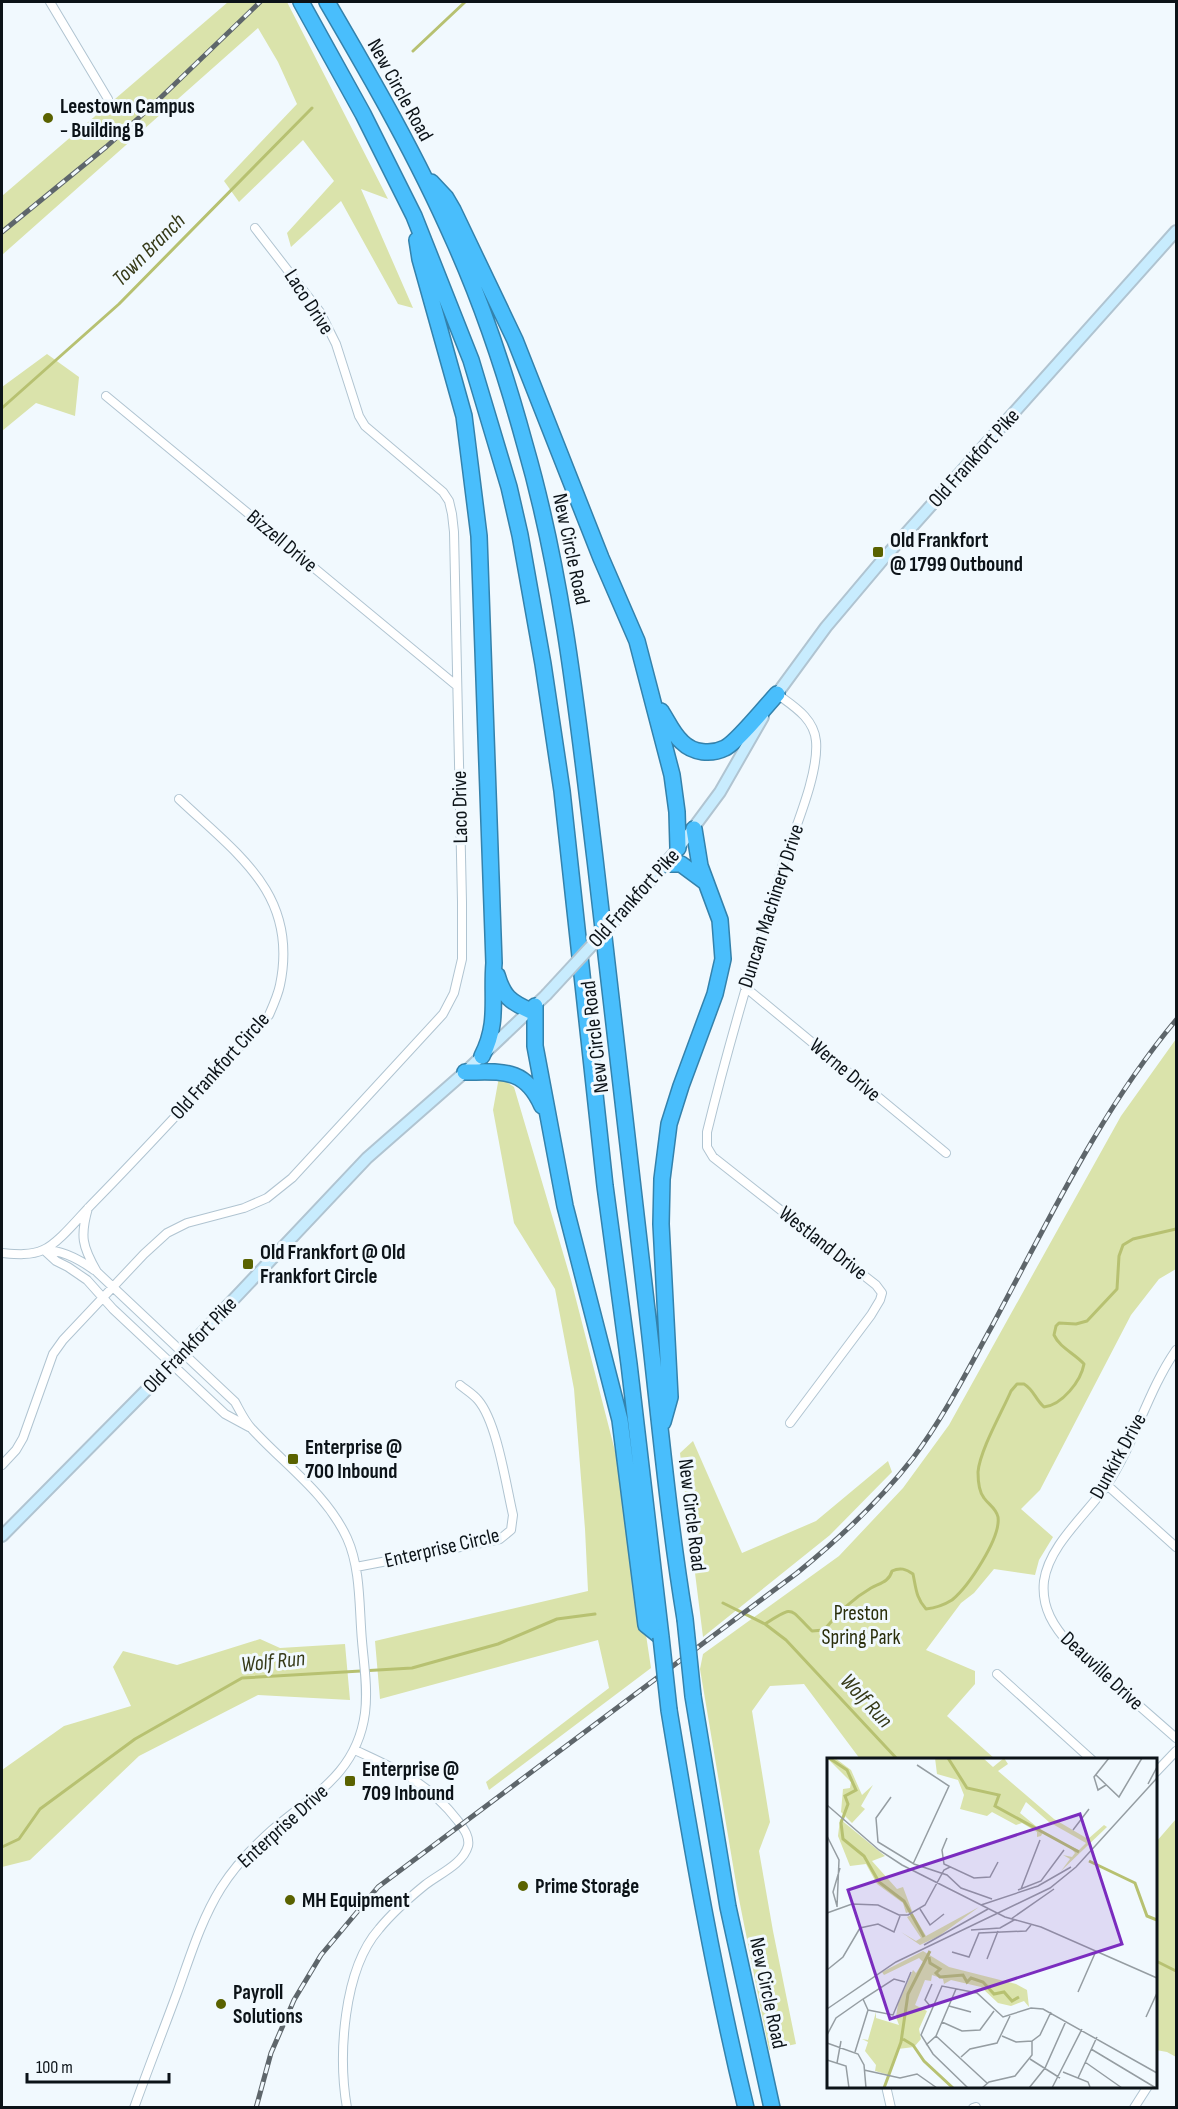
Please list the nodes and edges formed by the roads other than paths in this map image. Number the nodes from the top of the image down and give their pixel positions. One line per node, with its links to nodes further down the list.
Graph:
1 (50, 2): 4 (street)
2 (327, 2): 5 (highway, New Circle Road)
3 (305, 7): 6 (highway, New Circle Road)
4 (108, 99)
5 (422, 174): 12 (highway); 38 (highway, New Circle Road)
6 (414, 216): 18 (highway); 45 (highway, New Circle Road)
7 (255, 228): 10 (street, Laco Drive)
8 (1175, 234): 11 (main road, Old Frankfort Pike)
9 (106, 396): 10 (street, Bizzell Drive)
10 (457, 686): 30 (street, Laco Drive)
11 (777, 694): 12 (highway); 14 (main road, Old Frankfort Pike); 19 (street, Duncan Machinery Drive)
12 (654, 702): 15 (highway)
13 (179, 799): 26 (street, Old Frankfort Circle)
14 (694, 829): 15 (main road, Old Frankfort Pike); 17 (highway)
15 (678, 848): 16 (main road, Old Frankfort Pike)
16 (666, 864): 17 (highway); 20 (main road, Old Frankfort Pike, bridge)
17 (706, 883): 38 (highway)
18 (494, 963): 20 (highway); 21 (highway)
19 (745, 987): 24 (street, Duncan Machinery Drive); 25 (street, Werne Drive)
20 (538, 1004): 21 (main road, Old Frankfort Pike); 23 (highway)
21 (482, 1056): 22 (main road, Old Frankfort Pike)
22 (465, 1072): 23 (highway); 33 (main road, Old Frankfort Pike)
23 (547, 1117): 45 (highway)
24 (707, 1132): 36 (street, Westland Drive)
25 (946, 1153)
26 (88, 1208): 27 (street, Old Frankfort Circle); 29 (street)
27 (44, 1250): 28 (street); 29 (street); 31 (street)
28 (2, 1253)
29 (97, 1272): 30 (street, Enterprise Drive)
30 (112, 1288): 31 (street, Laco Drive); 33 (street, Enterprise Drive)
31 (103, 1297): 34 (street, Enterprise Drive); 39 (street, Laco Drive)
32 (1176, 1350): 40 (street, Dunkirk Drive)
33 (183, 1353): 34 (main road, Old Frankfort Pike); 37 (street, Enterprise Drive)
34 (172, 1364): 37 (street, Enterprise Drive); 41 (main road, Old Frankfort Pike)
35 (460, 1386): 44 (street, Enterprise Circle)
36 (790, 1423)
37 (250, 1427): 44 (street, Enterprise Drive)
38 (661, 1431): 57 (highway, New Circle Road, bridge)
39 (2, 1465)
40 (1107, 1485): 42 (street); 43 (street, Dunkirk Drive)
41 (2, 1536)
42 (1176, 1547)
43 (1052, 1558): 47 (street, Deauville Drive)
44 (356, 1568): 48 (street, Enterprise Drive)
45 (661, 1637): 56 (highway, New Circle Road, bridge)
46 (997, 1674): 50 (street)
47 (1176, 1738)
48 (355, 1750): 54 (street, Enterprise Drive); 55 (street)
49 (1176, 1751): 51 (street)
50 (1090, 1758)
51 (1157, 1770)
52 (886, 2088): 58 (street)
53 (1147, 2088): 59 (street)
54 (134, 2108)
55 (347, 2108)
56 (746, 2108)
57 (772, 2108)
58 (891, 2108)
59 (1134, 2108)

